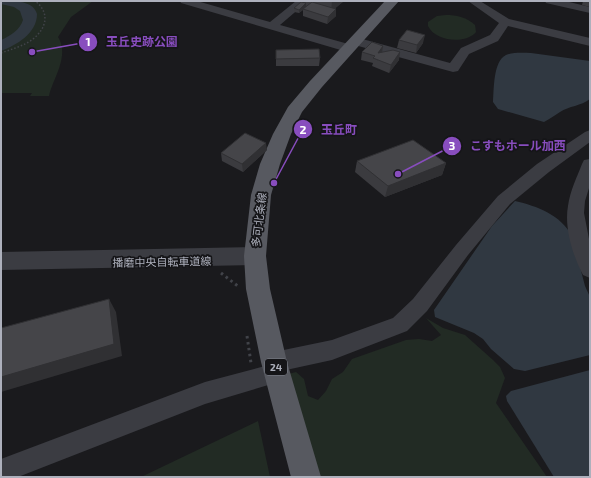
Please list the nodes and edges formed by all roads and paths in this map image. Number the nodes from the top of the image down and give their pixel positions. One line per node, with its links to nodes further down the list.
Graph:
1 (35, 1): 14 (path)
2 (185, 1): 8 (street)
3 (225, 1): 8 (street)
4 (303, 1): 11 (street)
5 (392, 1): 13 (main road, 多可北条線 / 24)
6 (473, 1): 10 (street)
7 (550, 1): 9 (street)
8 (214, 9): 11 (street)
9 (590, 10)
10 (505, 22): 12 (street); 13 (street)
11 (272, 26): 13 (street)
12 (590, 42)
13 (351, 44): 17 (main road, 多可北条線 / 24)
14 (1, 53)
15 (590, 135): 23 (street)
16 (590, 164): 19 (street)
17 (255, 256): 18 (street); 23 (main road, 多可北条線 / 24)
18 (1, 261)
19 (590, 270)
20 (218, 271): 21 (path, 播磨中央自転車道線)
21 (242, 288)
22 (246, 331): 23 (path)
23 (269, 372): 24 (street); 25 (main road, 多可北条線 / 24)
24 (1, 471)
25 (306, 477)

